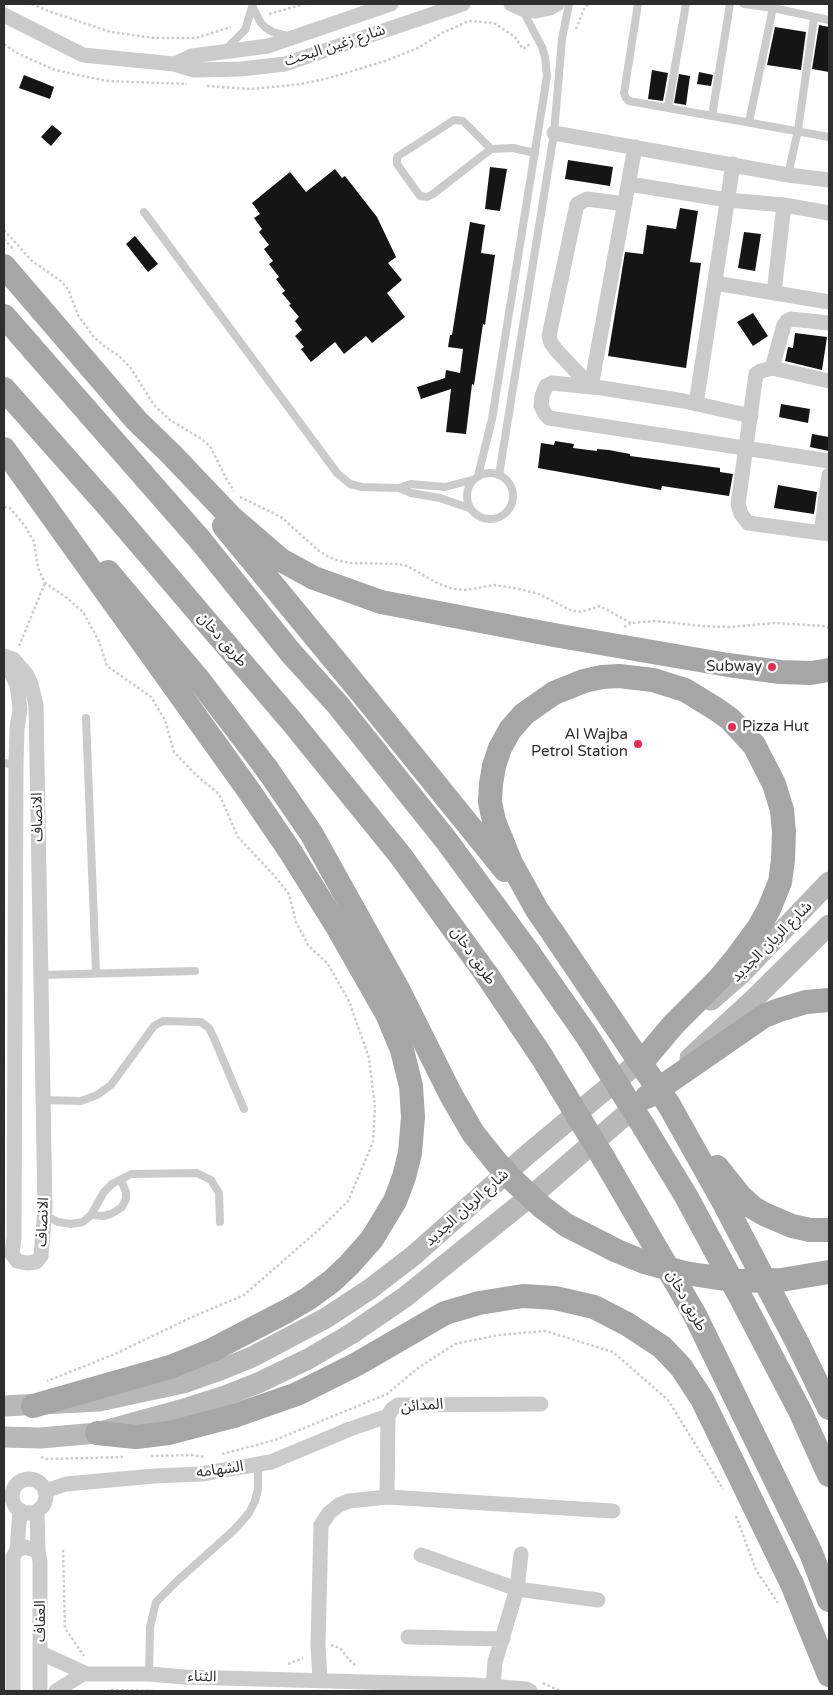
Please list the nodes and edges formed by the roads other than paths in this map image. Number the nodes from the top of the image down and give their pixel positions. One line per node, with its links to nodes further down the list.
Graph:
1 (391, 4): 15 (street, شارع زغين البحث)
2 (463, 4): 17 (street, شارع زغين البحث)
3 (557, 4): 10 (street)
4 (569, 4): 22 (lane)
5 (638, 4): 18 (lane)
6 (686, 4): 18 (lane)
7 (730, 4): 19 (lane)
8 (744, 4): 11 (lane)
9 (253, 6): 15 (lane); 16 (lane)
10 (517, 6): 26 (lane)
11 (774, 6): 13 (lane); 20 (lane)
12 (4, 15): 17 (street, شارع زغين البحث)
13 (814, 18): 14 (lane); 21 (lane)
14 (829, 20)
15 (292, 37): 16 (street, شارع زغين البحث)
16 (224, 51): 17 (street, شارع زغين البحث)
17 (174, 64)
18 (668, 107): 19 (lane)
19 (712, 116): 20 (lane)
20 (749, 122): 21 (lane)
21 (798, 130): 23 (lane); 28 (lane)
22 (554, 133): 24 (street); 52 (lane)
23 (829, 137)
24 (635, 147): 27 (street); 30 (street)
25 (491, 149): 25 (lane); 26 (lane)
26 (535, 153): 54 (lane)
27 (733, 164): 28 (street); 31 (street)
28 (788, 175): 29 (street)
29 (829, 180)
30 (629, 184): 31 (street); 32 (street)
31 (728, 200): 33 (street); 37 (street)
32 (625, 204): 44 (street); 44 (street)
33 (784, 205): 35 (street); 38 (street)
34 (144, 212): 55 (lane)
35 (829, 213)
36 (10, 260): 47 (main road)
37 (715, 283): 38 (street); 46 (street)
38 (774, 293): 39 (street)
39 (829, 302)
40 (4, 316): 88 (main road, bridge)
41 (829, 323): 42 (street)
42 (772, 368): 43 (street); 48 (street)
43 (829, 380)
44 (591, 387): 46 (street); 49 (street)
45 (4, 389): 101 (main road, طريق دخان, bridge)
46 (696, 404): 48 (street)
47 (141, 410): 59 (main road); 63 (main road)
48 (751, 416): 49 (street)
49 (746, 448): 51 (street); 57 (street)
50 (4, 449): 79 (main road, bridge); 82 (main road)
51 (829, 461)
52 (499, 475): 54 (lane); 56 (lane)
53 (829, 475): 57 (street)
54 (475, 478): 55 (lane); 56 (lane)
55 (399, 488): 56 (lane)
56 (469, 508)
57 (825, 534)
58 (7, 658): 61 (street, الانصاف); 67 (street, الانصاف)
59 (829, 670)
60 (86, 718): 66 (lane)
61 (10, 764): 75 (street, الانصاف)
62 (829, 882): 69 (main road, شارع الريان الجديد)
63 (537, 910): 69 (main road); 73 (main road, bridge)
64 (829, 925): 70 (main road, شارع الريان الجديد)
65 (194, 972): 66 (lane)
66 (96, 973): 67 (lane)
67 (41, 974): 71 (street, الانصاف)
68 (829, 1000): 70 (main road)
69 (647, 1056): 82 (main road, شارع الريان الجديد)
70 (647, 1097): 85 (main road, شارع الريان الجديد)
71 (43, 1100): 72 (lane); 75 (street, الانصاف)
72 (244, 1109)
73 (672, 1109): 78 (main road); 83 (main road)
74 (121, 1180): 76 (lane); 76 (lane); 77 (lane)
75 (44, 1215): 76 (lane)
76 (91, 1215)
77 (220, 1222)
78 (829, 1230)
79 (829, 1272)
80 (541, 1404): 84 (street, المدائن)
81 (4, 1406): 82 (main road, شارع الريان الجديد)
82 (33, 1406)
83 (829, 1408)
84 (388, 1416): 87 (street, الشهامه); 91 (street, المدائن)
85 (97, 1433): 86 (main road, شارع الريان الجديد); 109 (main road)
86 (4, 1437)
87 (258, 1464): 90 (street, الشهامه); 108 (lane)
88 (829, 1475)
89 (10, 1482): 90 (street); 92 (street)
90 (45, 1491): 93 (street)
91 (387, 1497): 94 (street); 110 (street)
92 (20, 1510): 93 (street); 95 (street, العفاف)
93 (37, 1511): 96 (street, العفاف)
94 (613, 1511)
95 (17, 1550): 96 (street); 102 (street, العفاف)
96 (38, 1551): 106 (street, العفاف)
97 (521, 1554): 99 (street)
98 (421, 1555): 99 (street)
99 (517, 1589): 100 (street); 104 (street)
100 (598, 1600)
101 (829, 1600)
102 (9, 1612): 105 (street, العفاف)
103 (408, 1637): 104 (street)
104 (503, 1639): 112 (street)
105 (8, 1649): 113 (street, العفاف)
106 (41, 1653): 107 (street, الثناء); 114 (street, العفاف)
107 (85, 1674): 108 (street, الثناء); 115 (street)
108 (149, 1674): 111 (street, الثناء)
109 (829, 1675)
110 (320, 1680): 111 (street, الثناء); 112 (street, الثناء)
111 (183, 1686)
112 (493, 1686): 116 (street, الثناء)
113 (13, 1691)
114 (40, 1691)
115 (56, 1691)
116 (530, 1691)

